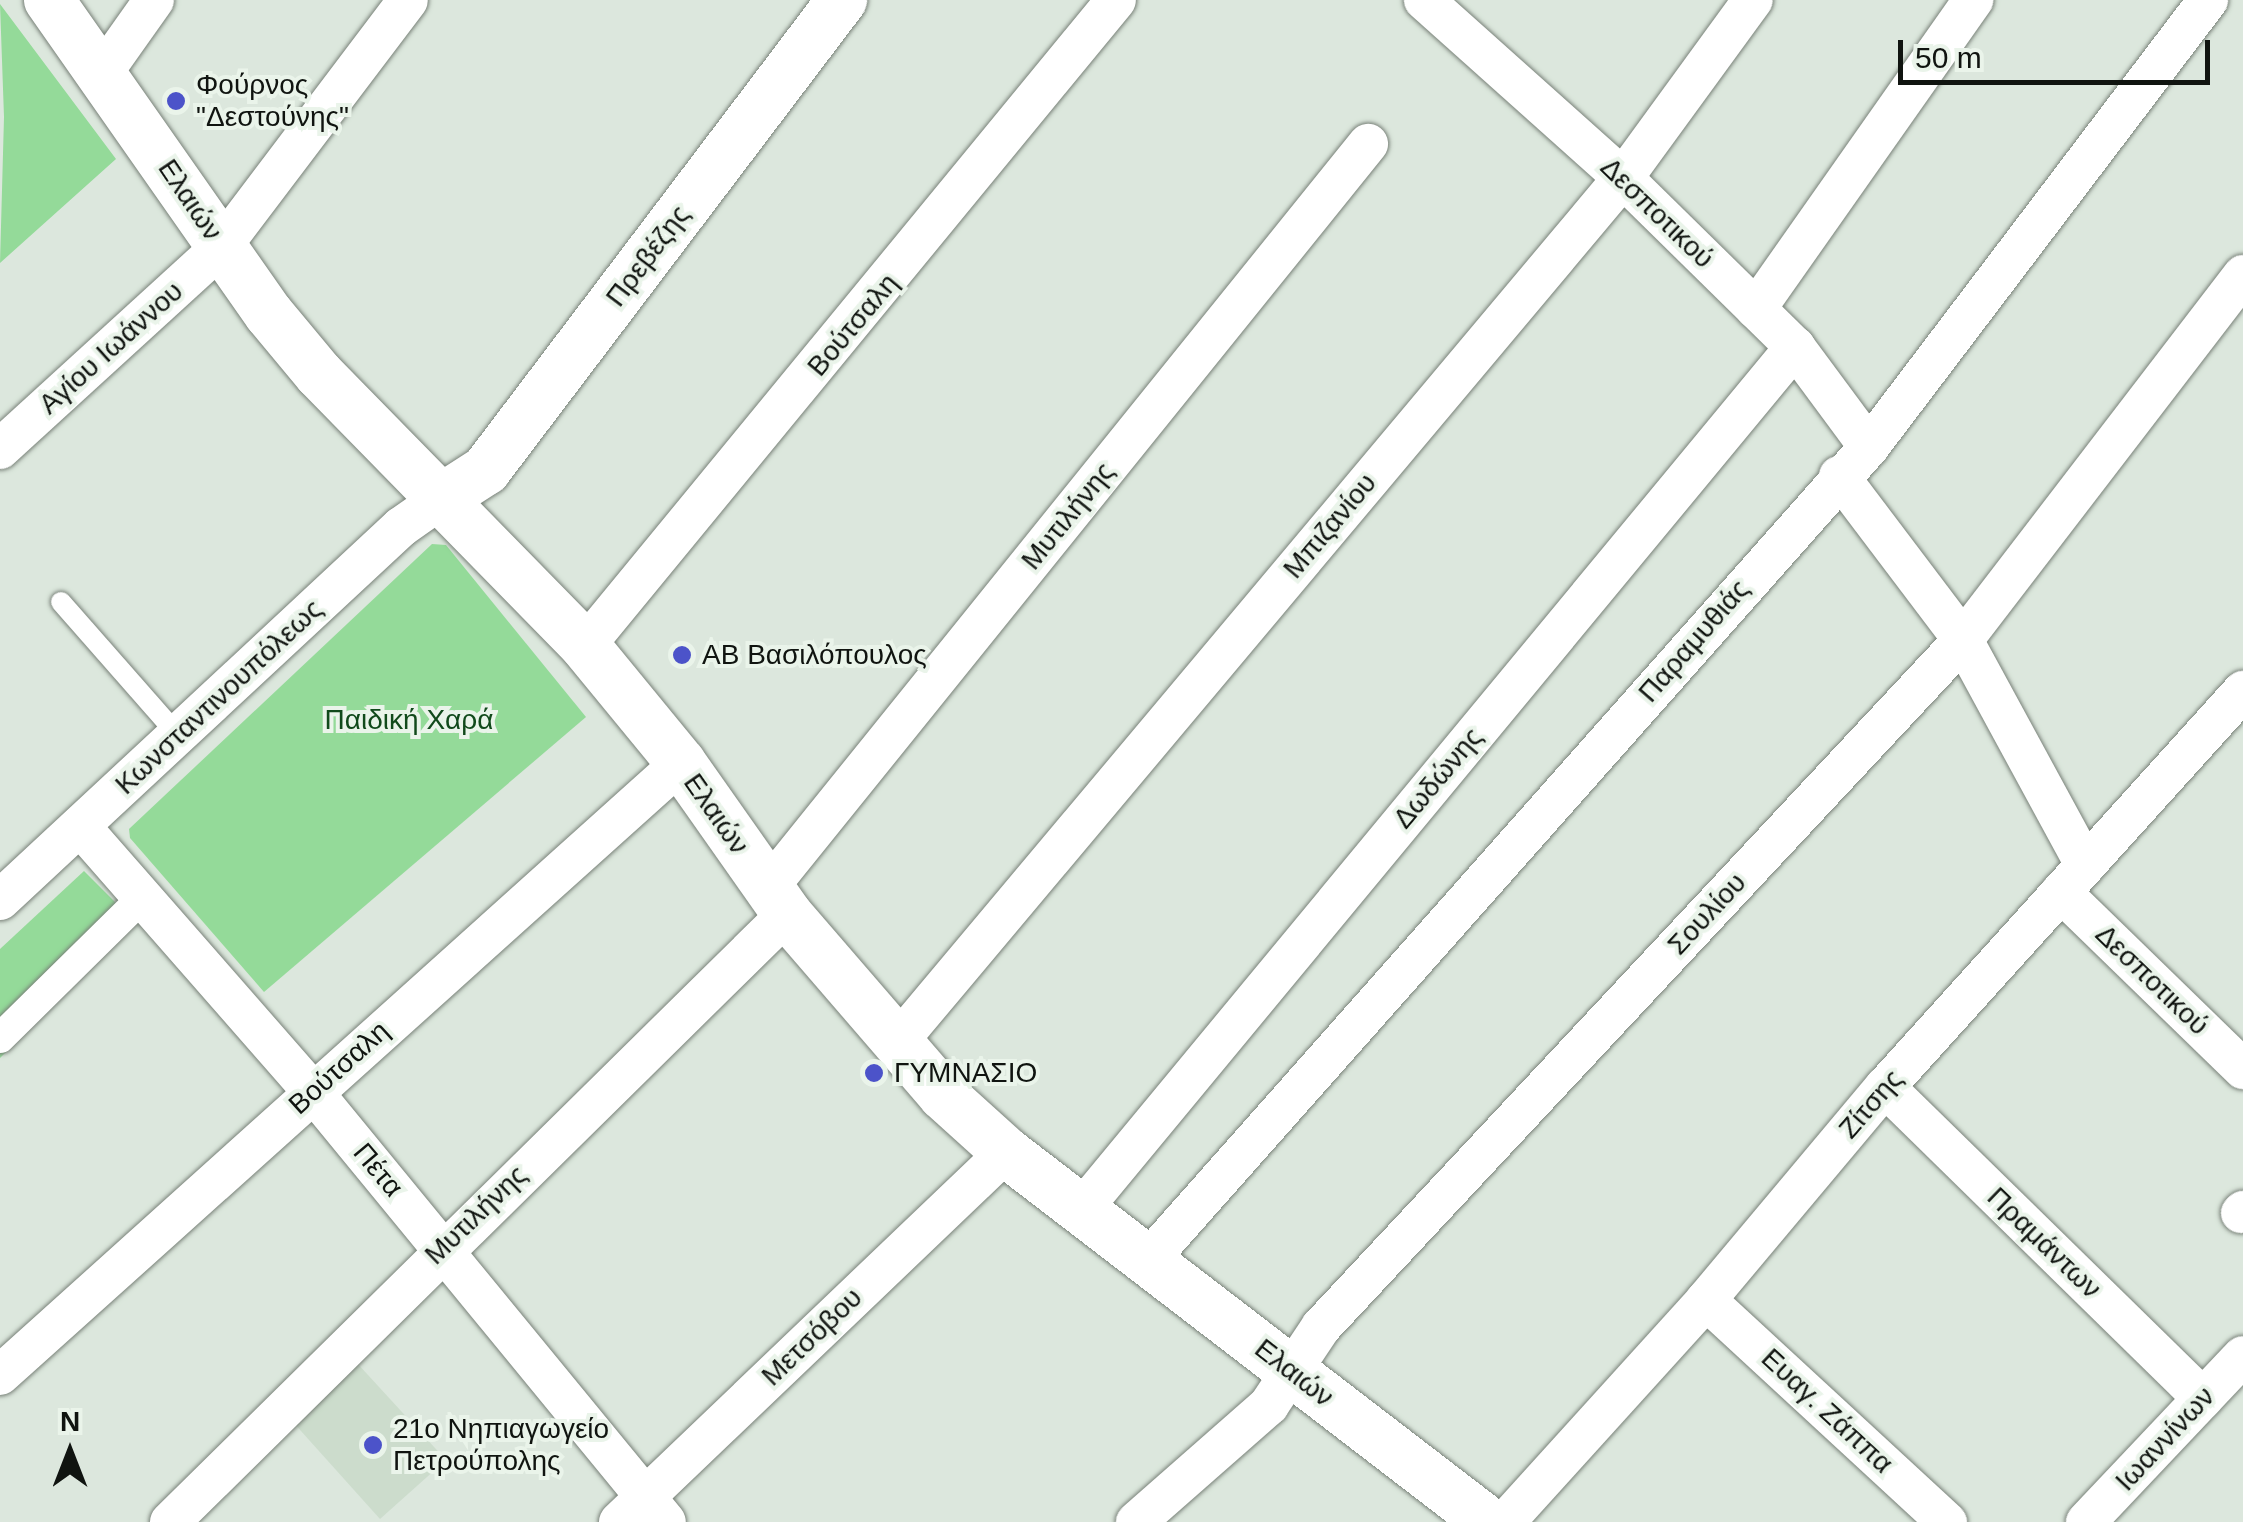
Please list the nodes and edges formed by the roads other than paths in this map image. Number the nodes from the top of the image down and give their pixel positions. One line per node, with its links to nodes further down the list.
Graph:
1 (49, 0): 10 (street, Ελαιών)
2 (154, 0): 10 (street)
3 (408, 0): 13 (street, Αγίου Ιωάννου)
4 (842, 0): 20 (street, Πρεβέζης)
5 (1116, 0): 23 (street, Βούτσαλη)
6 (1424, 0): 12 (street, Δεσποτικού)
7 (1753, 0): 12 (street, Μπιζανίου)
8 (1973, 0): 15 (street)
9 (2208, 0): 17 (street, Παραμυθιάς)
10 (103, 72): 13 (street, Ελαιών)
11 (1368, 144): 31 (street, Μυτιλήνης)
12 (1623, 178): 15 (street, Δεσποτικού); 33 (street, Μπιζανίου)
13 (222, 246): 18 (street, Αγίου Ιωάννου); 20 (street, Ελαιών)
14 (2243, 275): 22 (street, Σουλίου)
15 (1756, 310): 16 (street, Δεσποτικού)
16 (1794, 347): 17 (street, Δεσποτικού); 38 (street, Δωδώνης)
17 (1869, 446): 19 (street, Παραμυθιάς)
18 (0, 450)
19 (1839, 476): 22 (street, Δεσποτικού); 40 (street, Παραμυθιάς)
20 (442, 500): 23 (street, Ελαιών); 25 (street, Κωνσταντινουπόλεως)
21 (60, 602): 25 (lane)
22 (1963, 640): 28 (street, Δεσποτικού); 43 (street, Σουλίου)
23 (585, 646): 26 (street, Ελαιών)
24 (2239, 704): 28 (street, Ζίτσης)
25 (178, 735): 27 (street, Κωνσταντινουπόλεως)
26 (700, 775): 31 (street, Ελαιών); 36 (street, Βούτσαλη)
27 (80, 826): 29 (street, Πέτα); 30 (street, Κωνσταντινουπόλεως)
28 (2073, 879): 34 (street, Δεσποτικού); 35 (street, Ζίτσης)
29 (144, 896): 32 (street); 36 (street, Πέτα)
30 (0, 900)
31 (777, 901): 33 (street, Ελαιών); 39 (street, Μυτιλήνης)
32 (0, 1038)
33 (896, 1044): 37 (street, Ελαιών)
34 (2243, 1069)
35 (1885, 1087): 41 (street, Ζίτσης); 45 (street, Πραμάντων)
36 (313, 1092): 39 (street, Πέτα); 44 (street, Βούτσαλη)
37 (1006, 1152): 38 (street, Ελαιών); 46 (street, Μετσόβου)
38 (1082, 1209): 40 (street, Ελαιών)
39 (443, 1247): 46 (street, Πέτα); 47 (street, Μυτιλήνης)
40 (1150, 1258): 43 (street, Ελαιών)
41 (1706, 1300): 50 (street, Ζίτσης); 51 (street, Ευαγ. Ζάππα)
42 (2243, 1356): 45 (street, Ιωαννίνων)
43 (1293, 1372): 48 (street, Σουλίου); 49 (street, Ελαιών)
44 (0, 1374)
45 (2203, 1398): 52 (street, Ιωαννίνων)
46 (643, 1514)
47 (170, 1522)
48 (1136, 1522)
49 (1488, 1522)
50 (1505, 1522)
51 (1948, 1522)
52 (2086, 1522)

